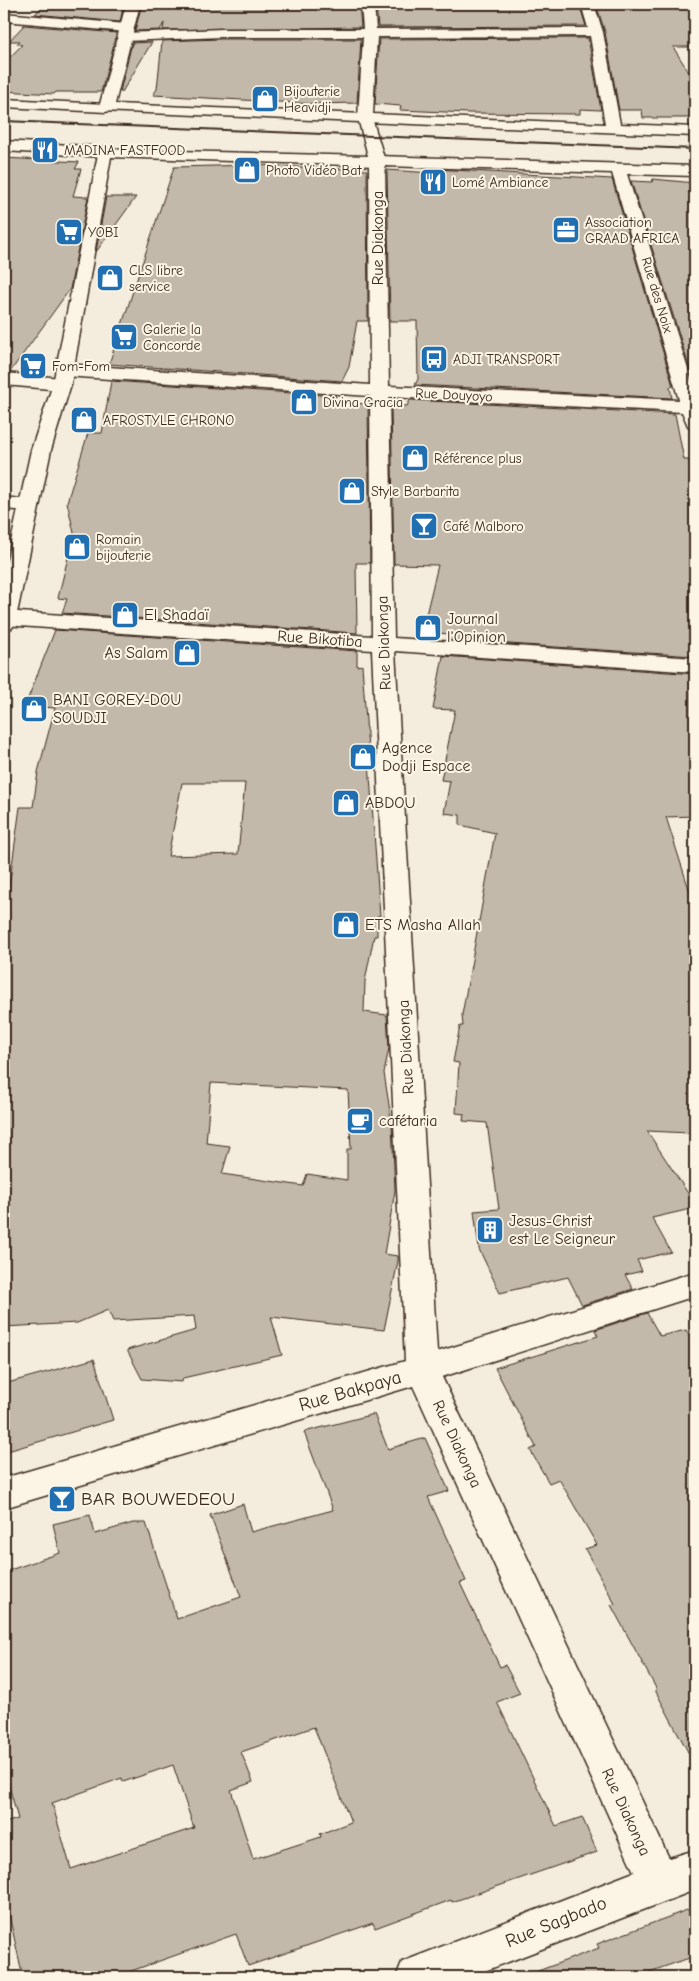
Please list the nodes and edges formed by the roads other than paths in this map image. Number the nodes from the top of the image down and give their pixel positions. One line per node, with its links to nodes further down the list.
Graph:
1 (133, 4): 7 (street)
2 (367, 4): 5 (street, Rue Diakonga)
3 (588, 4): 6 (street)
4 (4, 17): 7 (street)
5 (370, 32): 6 (street); 7 (street); 10 (street, Rue Diakonga)
6 (596, 32): 11 (street)
7 (126, 33): 9 (street)
8 (4, 103): 9 (street)
9 (106, 108): 10 (street)
10 (365, 118): 11 (street); 15 (street, Rue Diakonga)
11 (613, 129): 12 (street)
12 (695, 132)
13 (4, 146): 14 (street)
14 (104, 152): 15 (street); 18 (street)
15 (377, 161): 16 (street); 20 (street, Rue Diakonga)
16 (618, 168): 17 (street); 21 (street, Rue des Noix)
17 (695, 171)
18 (63, 377): 19 (street, Rue Douyoyo); 20 (street, Rue Douyoyo); 23 (street)
19 (4, 379)
20 (378, 391): 21 (street, Rue Douyoyo); 25 (street, Rue Diakonga)
21 (694, 412)
22 (4, 503): 23 (street)
23 (29, 505): 24 (street)
24 (4, 619): 25 (street, Rue Bikotiba)
25 (383, 644): 26 (street, Rue Bikotiba); 28 (street, Rue Diakonga)
26 (695, 665)
27 (695, 1284): 28 (street, Rue Bakpaya)
28 (422, 1370): 29 (street, Rue Bakpaya); 30 (street, Rue Diakonga)
29 (4, 1493)
30 (677, 1876): 31 (street, Rue Sagbado)
31 (417, 1977)

